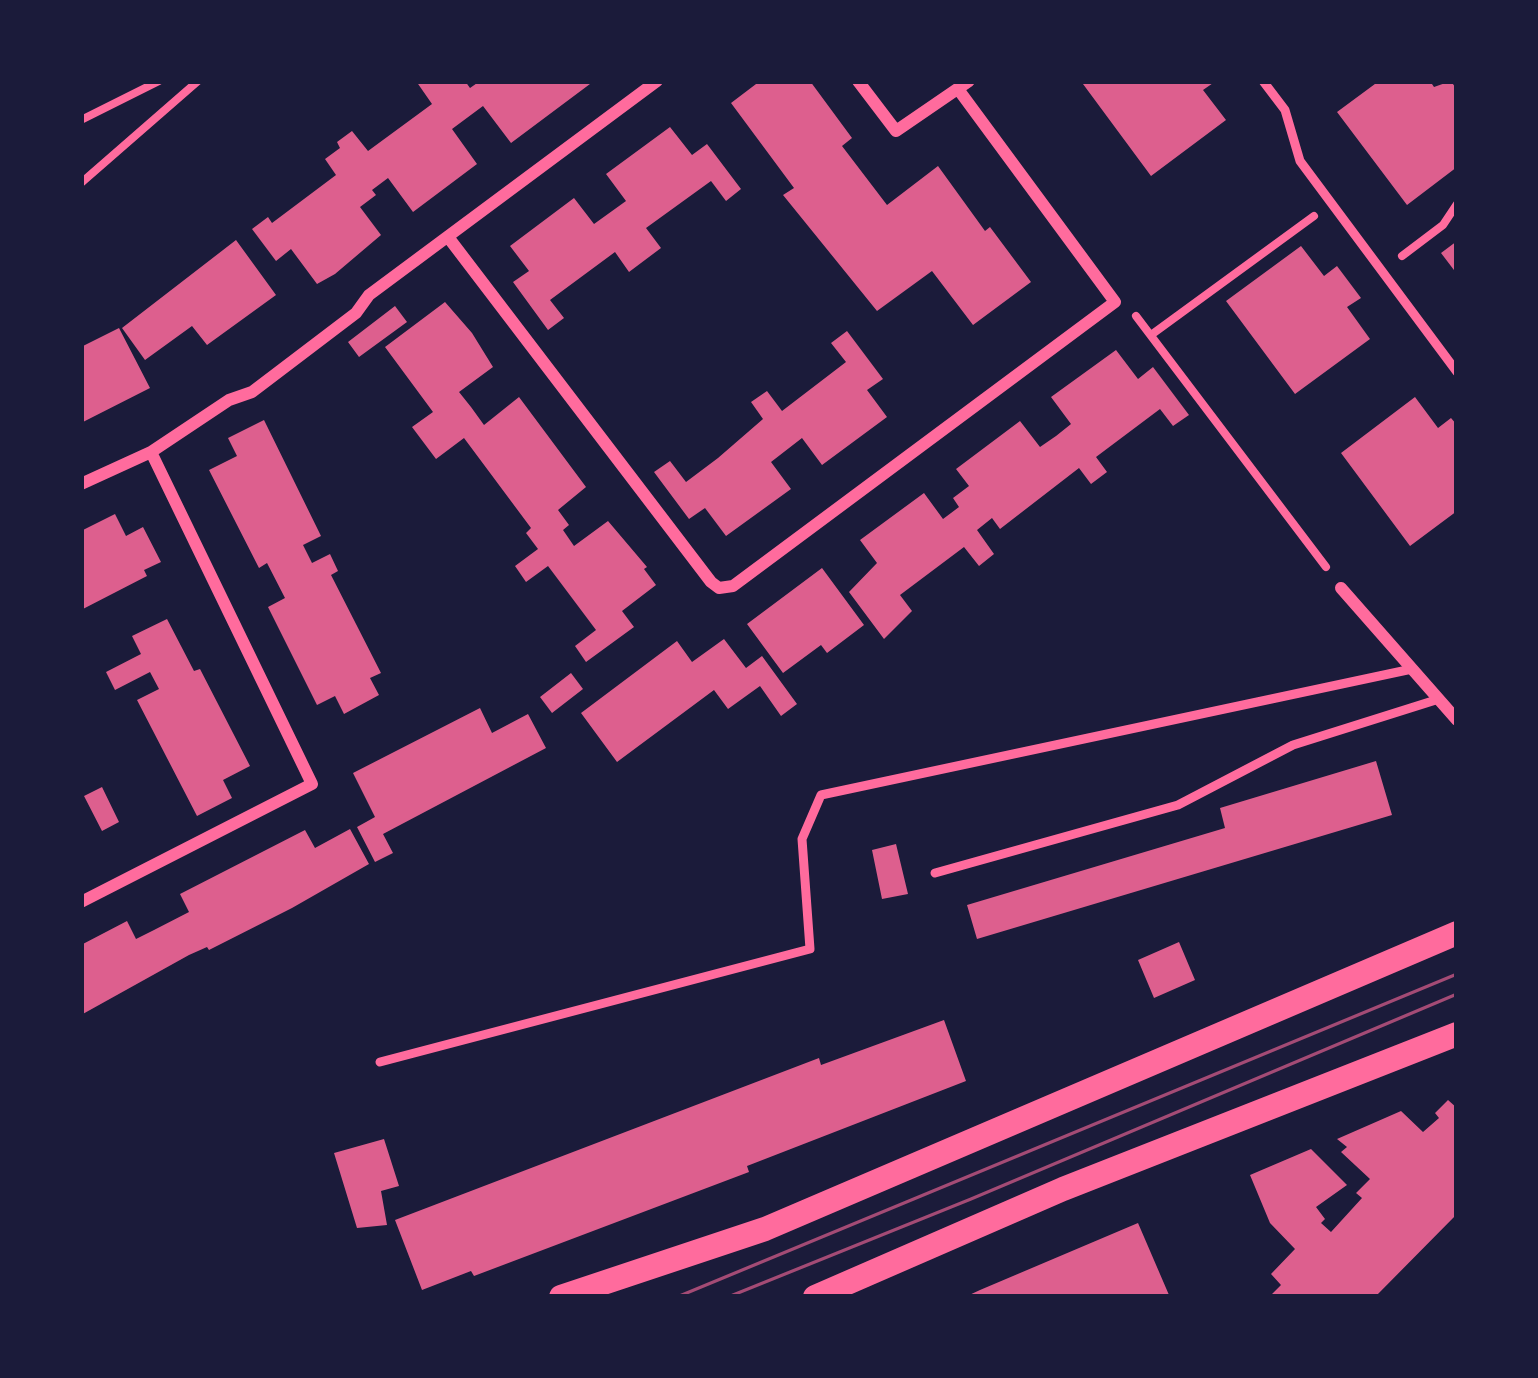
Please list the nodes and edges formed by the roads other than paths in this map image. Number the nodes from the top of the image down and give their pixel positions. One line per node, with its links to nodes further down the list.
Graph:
1 (657, 81): 5 (street)
2 (857, 81): 4 (street)
3 (1263, 81): 6 (lane)
4 (963, 85): 5 (street)
5 (448, 237): 7 (street)
6 (1457, 372)
7 (151, 452): 8 (street); 14 (street)
8 (81, 484)
9 (1341, 588): 10 (street)
10 (1412, 669): 11 (street); 17 (lane)
11 (1439, 699): 12 (street); 13 (lane)
12 (1457, 720)
13 (934, 874)
14 (81, 902)
15 (1457, 933): 18 (main road)
16 (1457, 1034): 19 (main road)
17 (380, 1061)
18 (562, 1297)
19 (814, 1297)

